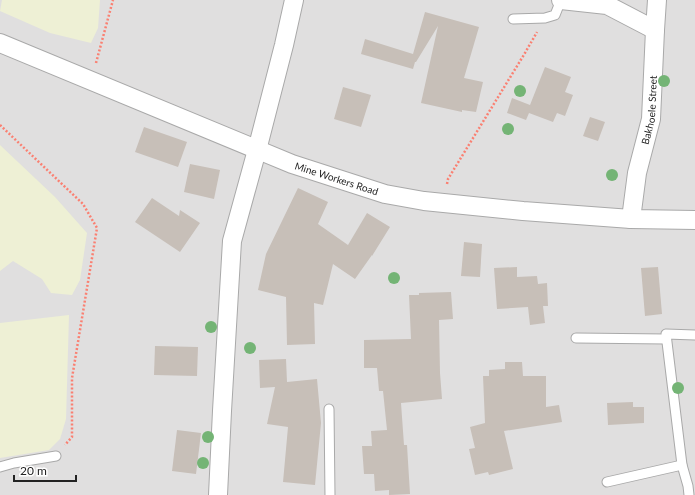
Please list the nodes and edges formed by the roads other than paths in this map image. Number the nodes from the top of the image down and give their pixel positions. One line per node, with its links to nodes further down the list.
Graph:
1 (294, 0): 7 (street)
2 (561, 0): 4 (lane); 5 (street)
3 (657, 0): 5 (street, Bakhoele Street)
4 (513, 19)
5 (655, 30): 8 (street, Bakhoele Street)
6 (0, 43): 7 (street, Mine Workers Road)
7 (257, 150): 8 (street, Mine Workers Road); 19 (street)
8 (631, 219): 9 (street, Mine Workers Road)
9 (695, 220)
10 (695, 335): 12 (lane)
11 (576, 338): 12 (lane)
12 (666, 339): 15 (lane)
13 (329, 409): 20 (lane)
14 (56, 456): 16 (lane)
15 (682, 465): 17 (lane); 18 (lane)
16 (0, 467)
17 (607, 482)
18 (691, 489)
19 (218, 495)
20 (330, 495)

